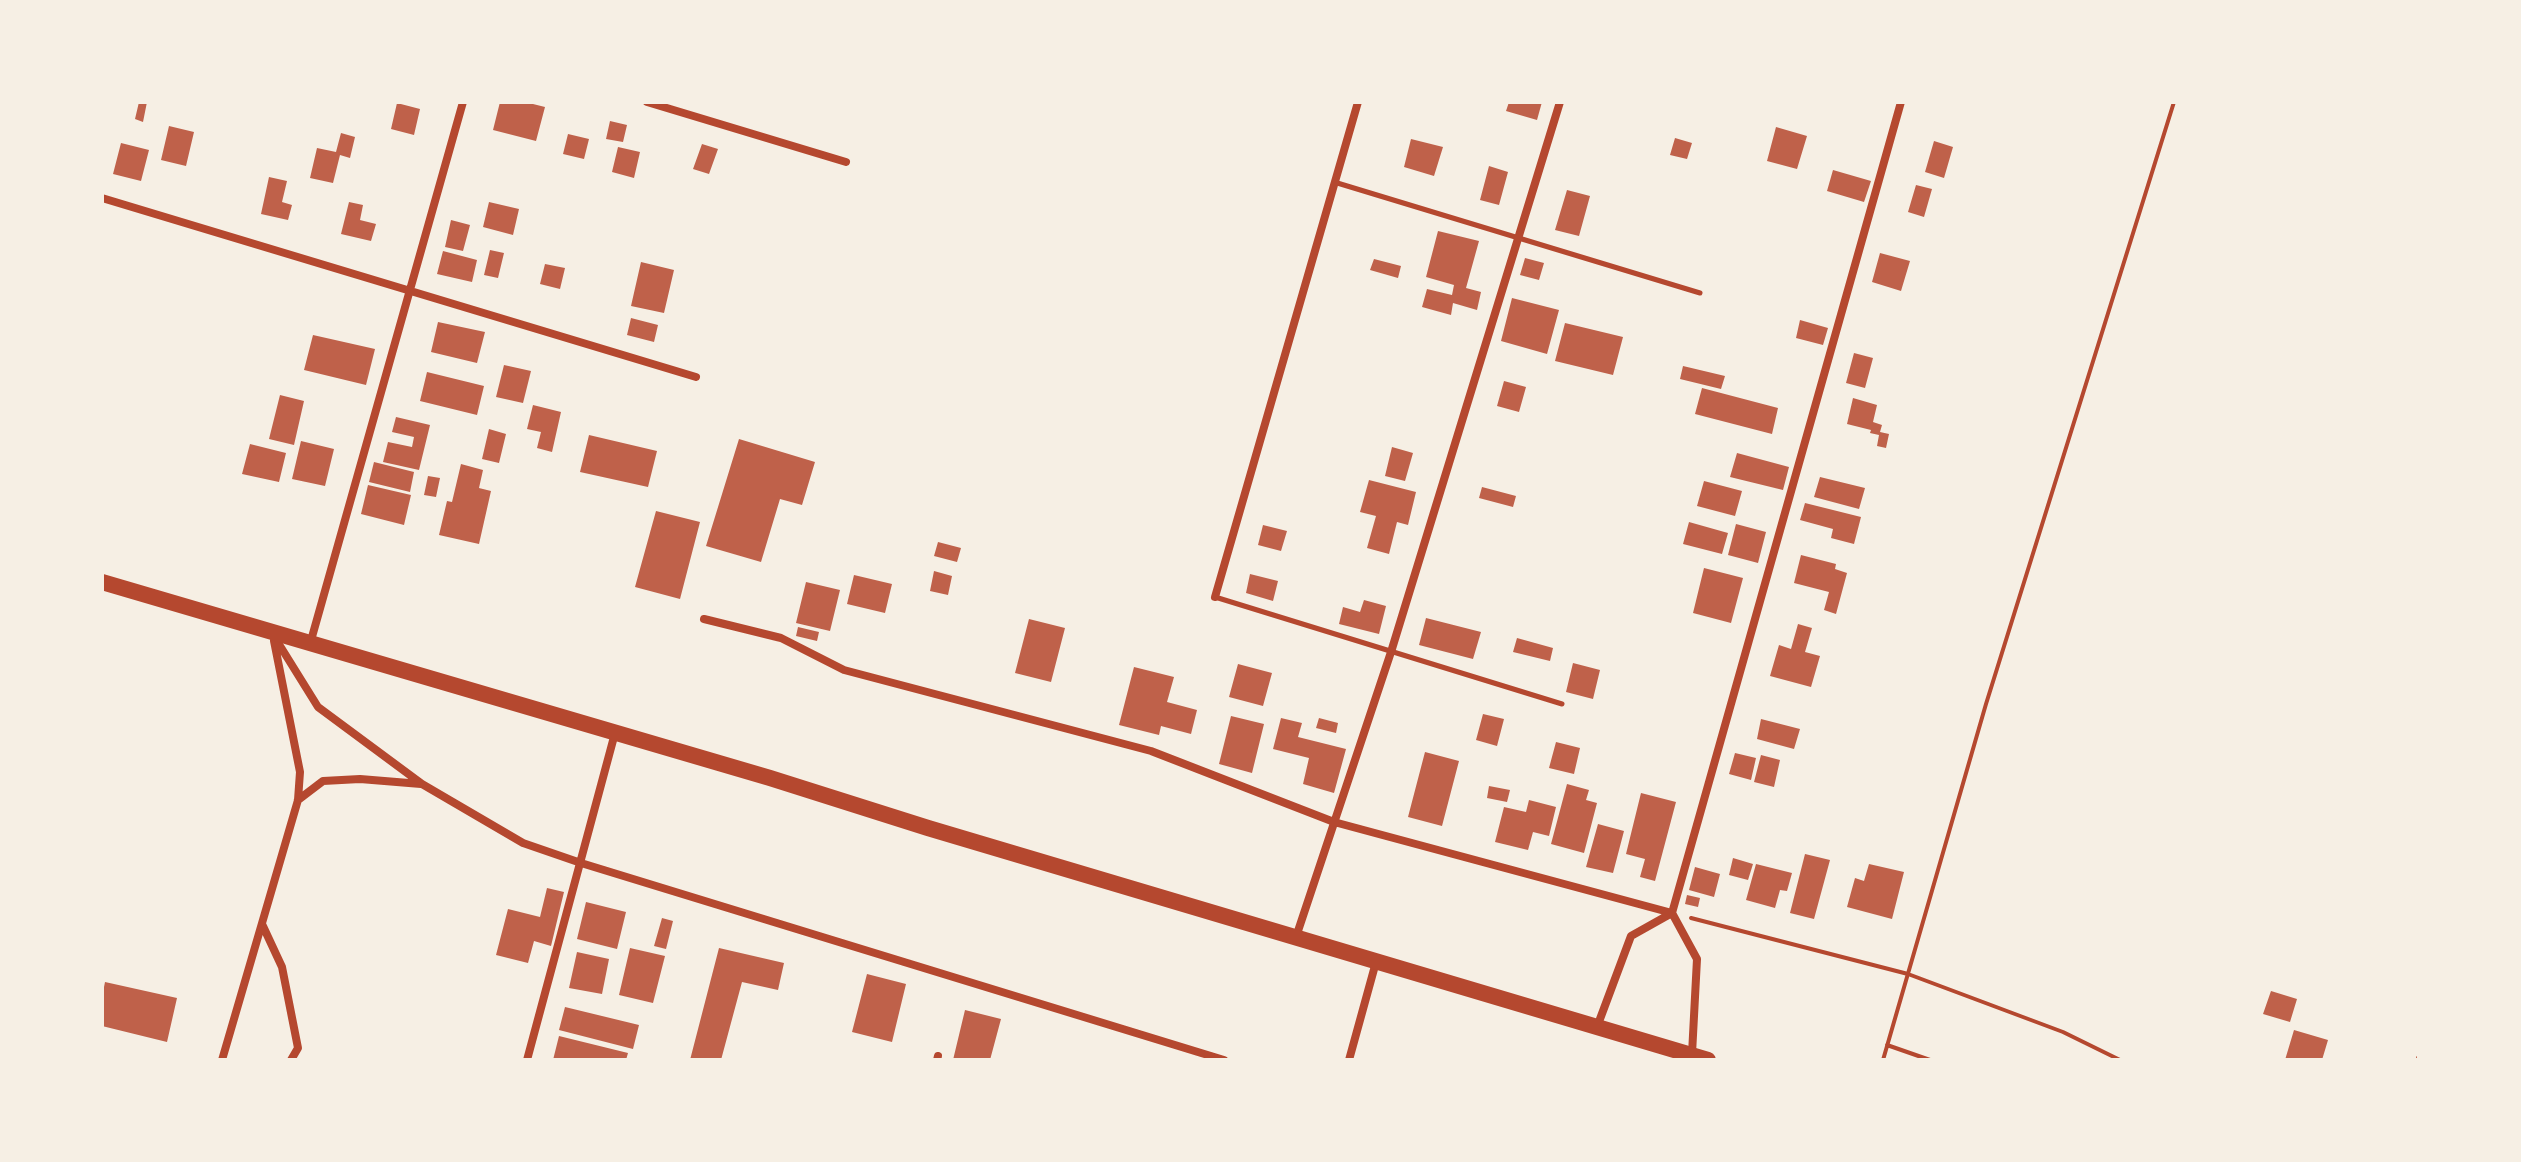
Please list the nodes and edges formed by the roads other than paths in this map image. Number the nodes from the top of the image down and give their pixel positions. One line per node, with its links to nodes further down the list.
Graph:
1 (463, 102): 10 (street)
2 (647, 102): 6 (street)
3 (1358, 102): 7 (street)
4 (1560, 102): 9 (street)
5 (1901, 102): 25 (street)
6 (846, 162)
7 (1334, 182): 9 (lane); 14 (street)
8 (102, 198): 10 (street)
9 (1518, 237): 11 (lane); 18 (street)
10 (409, 291): 12 (street); 17 (street)
11 (1700, 293)
12 (696, 377)
13 (102, 582): 16 (main road)
14 (1215, 597): 18 (lane)
15 (704, 619): 23 (street)
16 (272, 632): 17 (main road); 21 (street); 22 (street)
17 (310, 644): 20 (main road)
18 (1391, 652): 19 (lane); 23 (street)
19 (1562, 704)
20 (615, 733): 24 (street); 27 (main road)
21 (422, 784): 22 (street); 24 (street)
22 (298, 800): 26 (street)
23 (1334, 822): 25 (street); 27 (street)
24 (581, 863): 33 (street); 34 (street)
25 (1672, 913): 29 (street); 30 (street)
26 (262, 924): 31 (street); 32 (street)
27 (1296, 937): 28 (main road)
28 (1376, 961): 29 (main road); 35 (street)
29 (1597, 1027): 30 (main road)
30 (1700, 1058)
31 (222, 1060)
32 (291, 1060)
33 (527, 1060)
34 (1224, 1060)
35 (1349, 1060)

